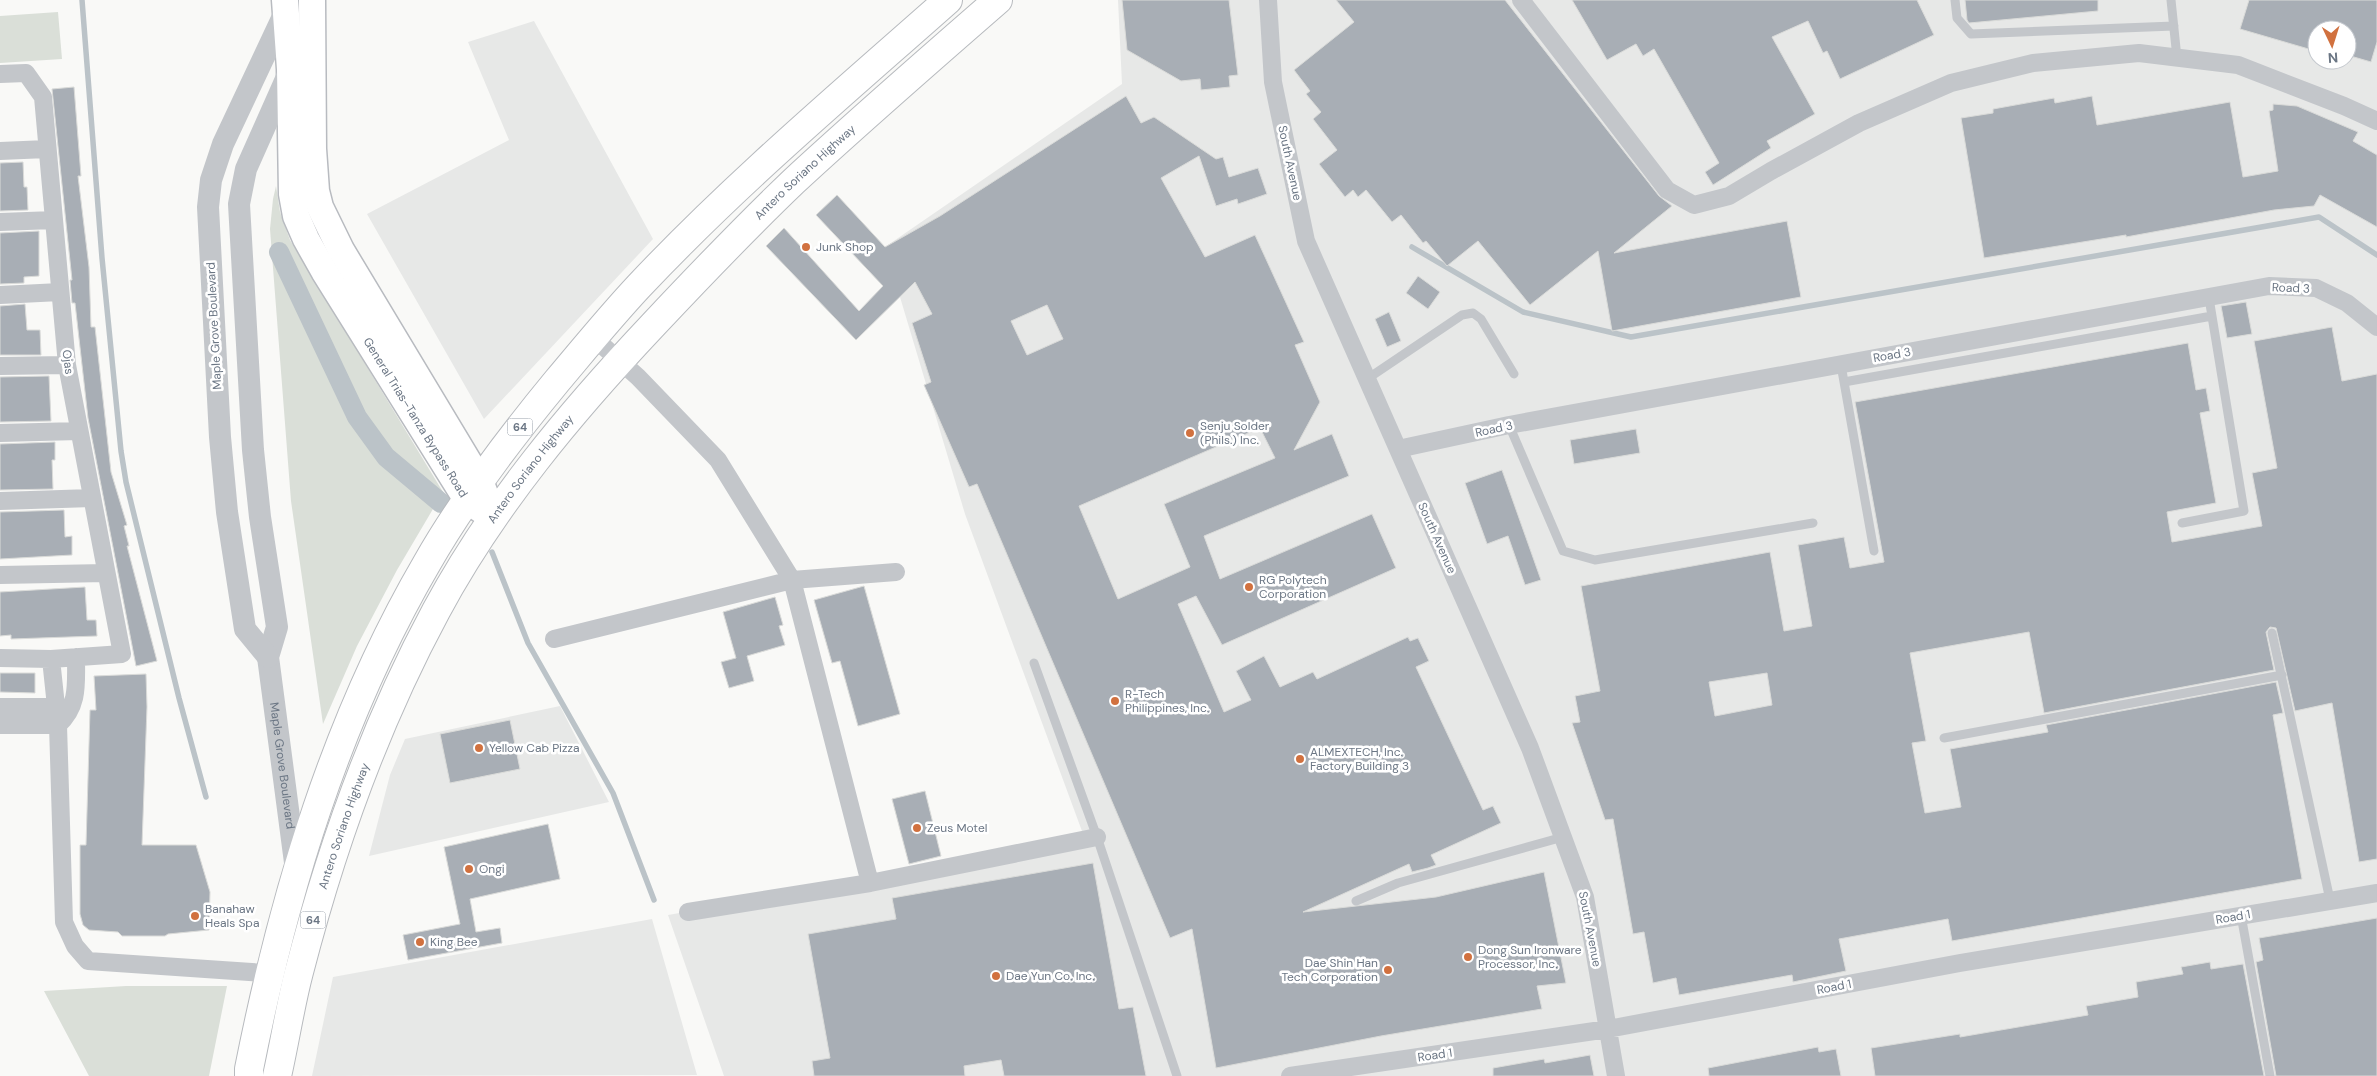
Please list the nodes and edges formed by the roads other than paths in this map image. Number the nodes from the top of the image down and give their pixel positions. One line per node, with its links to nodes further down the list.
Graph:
1 (948, 0): 23 (main road, 64)
2 (998, 0): 24 (main road, Antero Soriano Highway / 64)
3 (1268, 0): 29 (street, South Avenue)
4 (1521, 0): 10 (street)
5 (1955, 0): 9 (lane)
6 (2171, 0): 9 (lane)
7 (286, 5): 11 (main road, General Trias–Tanza Bypass Road); 48 (street, Maple Grove Boulevard)
8 (312, 6): 34 (main road, General Trias–Tanza Bypass Road)
9 (2174, 26): 10 (lane)
10 (2176, 58): 13 (street)
11 (290, 69): 34 (main road, General Trias–Tanza Bypass Road); 48 (street, Maple Grove Boulevard)
12 (0, 74): 14 (street, Ojas)
13 (2377, 122)
14 (47, 149): 15 (street); 16 (street, Ojas)
15 (0, 151)
16 (54, 220): 17 (street); 18 (street, Ojas)
17 (0, 222)
18 (60, 292): 19 (street); 25 (street, Ojas)
19 (0, 295)
20 (2209, 298): 21 (lane); 22 (street, Road 3); 27 (street, Road 3)
21 (2212, 316): 27 (lane); 39 (lane)
22 (2377, 327)
23 (594, 338): 24 (street); 34 (main road, 64)
24 (620, 360): 37 (main road, Antero Soriano Highway / 64); 44 (street)
25 (67, 364): 26 (street); 31 (street, Ojas)
26 (0, 366)
27 (1842, 373): 30 (street, Road 3); 40 (lane)
28 (1514, 374): 29 (lane)
29 (1367, 379): 33 (street, South Avenue)
30 (1509, 425): 33 (street, Road 3); 38 (lane)
31 (79, 431): 32 (street); 35 (street, Ojas)
32 (0, 433)
33 (1398, 449): 59 (street, South Avenue)
34 (474, 490): 37 (main road, General Trias–Tanza Bypass Road); 60 (main road, 64)
35 (92, 498): 36 (street); 42 (street, Ojas)
36 (0, 501)
37 (494, 518): 68 (main road, Antero Soriano Highway / 64)
38 (1813, 523)
39 (2182, 523)
40 (1874, 551)
41 (896, 572): 44 (street)
42 (106, 573): 43 (street); 47 (street, Ojas)
43 (0, 575)
44 (792, 580): 46 (street); 61 (street)
45 (2272, 633): 52 (lane)
46 (554, 639)
47 (76, 657): 50 (street); 56 (street)
48 (268, 657): 60 (street, Maple Grove Boulevard)
49 (0, 658): 50 (street)
50 (50, 659): 54 (street)
51 (1034, 663): 58 (lane)
52 (2282, 674): 57 (lane); 63 (lane)
53 (0, 708): 54 (street)
54 (56, 708): 56 (street)
55 (0, 725): 56 (street)
56 (58, 725): 67 (street)
57 (1944, 738)
58 (1097, 837): 61 (street); 72 (lane)
59 (1563, 837): 64 (lane); 69 (street, South Avenue)
60 (297, 874): 67 (main road, 64)
61 (870, 883): 65 (street)
62 (2377, 893): 63 (street, Road 1)
63 (2330, 900): 66 (street, Road 1)
64 (1356, 901)
65 (688, 912)
66 (2240, 915): 69 (street, Road 1); 75 (lane)
67 (269, 973): 68 (street); 70 (main road, 64)
68 (298, 975): 71 (main road, Antero Soriano Highway / 64)
69 (1608, 1029): 73 (street, Road 1); 74 (street, South Avenue)
70 (249, 1076)
71 (277, 1076)
72 (1177, 1076)
73 (1290, 1076)
74 (1616, 1076)
75 (2270, 1076)

